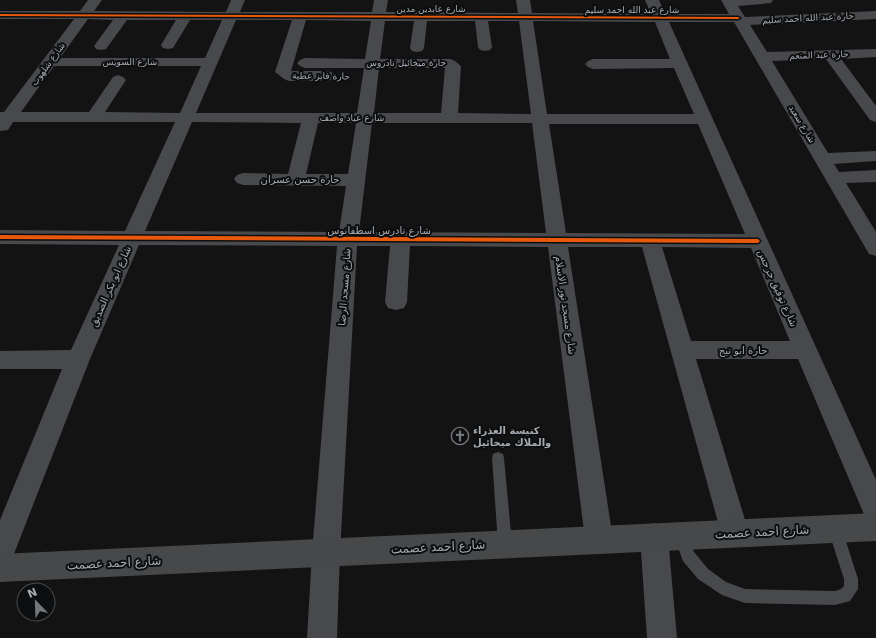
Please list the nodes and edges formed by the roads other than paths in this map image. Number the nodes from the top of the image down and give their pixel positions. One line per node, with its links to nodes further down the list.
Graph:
1 (95, 0): 9 (street, شارع شلهوب)
2 (766, 0): 3 (street)
3 (728, 1): 16 (street, شارع سعيد)
4 (234, 8): 11 (street, شارع عابدين مدين); 12 (street, شارع عابدين مدين); 26 (street, شارع ابو بكر الصديق)
5 (380, 8): 12 (street, شارع عابدين مدين); 13 (street, شارع عابدين مدين); 30 (street, شارع مسجد الرضا)
6 (524, 9): 7 (street, شارع عبد الله احمد سليم); 14 (street, شارع عابدين مدين); 38 (street, شارع مسجد نور الاسلام)
7 (656, 9): 16 (street, شارع عبد الله احمد سليم); 28 (street, شارع توفيق جرجس)
8 (866, 12): 16 (street, حارة عبد الله احمد سليم); 17 (street)
9 (84, 15): 10 (street, شارع عابدين مدين); 15 (street, شارع عابدين مدين); 25 (street, شارع شلهوب)
10 (123, 16): 11 (street, شارع عابدين مدين); 19 (street)
11 (185, 16): 18 (street)
12 (300, 16): 30 (street, حارة فايز عطية)
13 (422, 17): 14 (street, شارع عابدين مدين); 21 (street)
14 (481, 17): 20 (street)
15 (3, 19)
16 (739, 19): 24 (street, شارع سعيد)
17 (876, 28)
18 (168, 45)
19 (101, 46)
20 (485, 47)
21 (417, 48)
22 (876, 53): 23 (street, حارة عبد المنعم)
23 (830, 54): 24 (street, حارة عبد المنعم); 32 (street)
24 (762, 57): 42 (street, شارع سعيد)
25 (50, 62): 26 (street, شارع السويس); 40 (street, شارع شلهوب)
26 (210, 62): 34 (street, شارع ابو بكر الصديق)
27 (305, 63): 30 (street, حارة ميخائيل تادروس)
28 (679, 63): 29 (street); 39 (street, شارع توفيق جرجس)
29 (593, 64)
30 (371, 70): 36 (street, شارع مسجد الرضا); 37 (street, حارة ميخائيل تادروس)
31 (118, 80): 33 (street)
32 (876, 117)
33 (94, 118): 34 (street, شارع عياد واصف); 40 (street, شارع عياد واصف)
34 (186, 118): 35 (street, شارع عياد واصف); 49 (street, شارع ابو بكر الصديق)
35 (310, 118): 36 (street, شارع عياد واصف); 46 (street)
36 (364, 118): 37 (street, شارع عياد واصف); 47 (street, شارع مسجد الرضا)
37 (449, 118): 38 (street, شارع عياد واصف)
38 (540, 119): 39 (street, شارع عياد واصف); 52 (street, شارع مسجد نور الاسلام)
39 (704, 119): 54 (street, شارع توفيق جرجس)
40 (3, 121)
41 (876, 156): 42 (street)
42 (822, 159): 44 (street, شارع سعيد)
43 (876, 176): 44 (street)
44 (834, 178): 55 (street, شارع سعيد)
45 (243, 179): 46 (street, حارة حسن عسران)
46 (296, 179): 47 (street, حارة حسن عسران)
47 (356, 180): 50 (street, شارع مسجد الرضا)
48 (0, 237): 49 (street, شارع تادرس اسطفانوس)
49 (132, 237): 50 (street, شارع تادرس اسطفانوس); 59 (street, شارع ابو بكر الصديق)
50 (348, 238): 51 (street, شارع تادرس اسطفانوس); 69 (street, شارع مسجد الرضا)
51 (400, 239): 52 (street, شارع تادرس اسطفانوس); 56 (street)
52 (557, 240): 53 (street, شارع تادرس اسطفانوس); 67 (street, شارع مسجد نور الاسلام)
53 (650, 240): 54 (street, شارع تادرس اسطفانوس); 57 (street)
54 (758, 241): 58 (street, شارع توفيق جرجس)
55 (876, 249)
56 (396, 302)
57 (682, 350): 58 (street, حارة ابو تيج); 65 (street)
58 (805, 350): 62 (street, شارع توفيق جرجس)
59 (78, 359): 60 (street); 70 (street, شارع ابو بكر الصديق)
60 (0, 360)
61 (498, 458): 68 (lane)
62 (876, 510)
63 (876, 527): 64 (main road, شارع احمد عصمت)
64 (835, 528): 65 (main road, شارع احمد عصمت); 66 (lane)
65 (734, 533): 66 (main road, شارع احمد عصمت)
66 (667, 536): 67 (main road, شارع احمد عصمت); 73 (street)
67 (599, 539): 68 (main road, شارع احمد عصمت)
68 (505, 544): 69 (main road, شارع احمد عصمت)
69 (326, 553): 71 (main road, شارع احمد عصمت); 72 (street, شارع مسجد الرضا)
70 (0, 554)
71 (0, 568)
72 (322, 638)
73 (662, 638)

